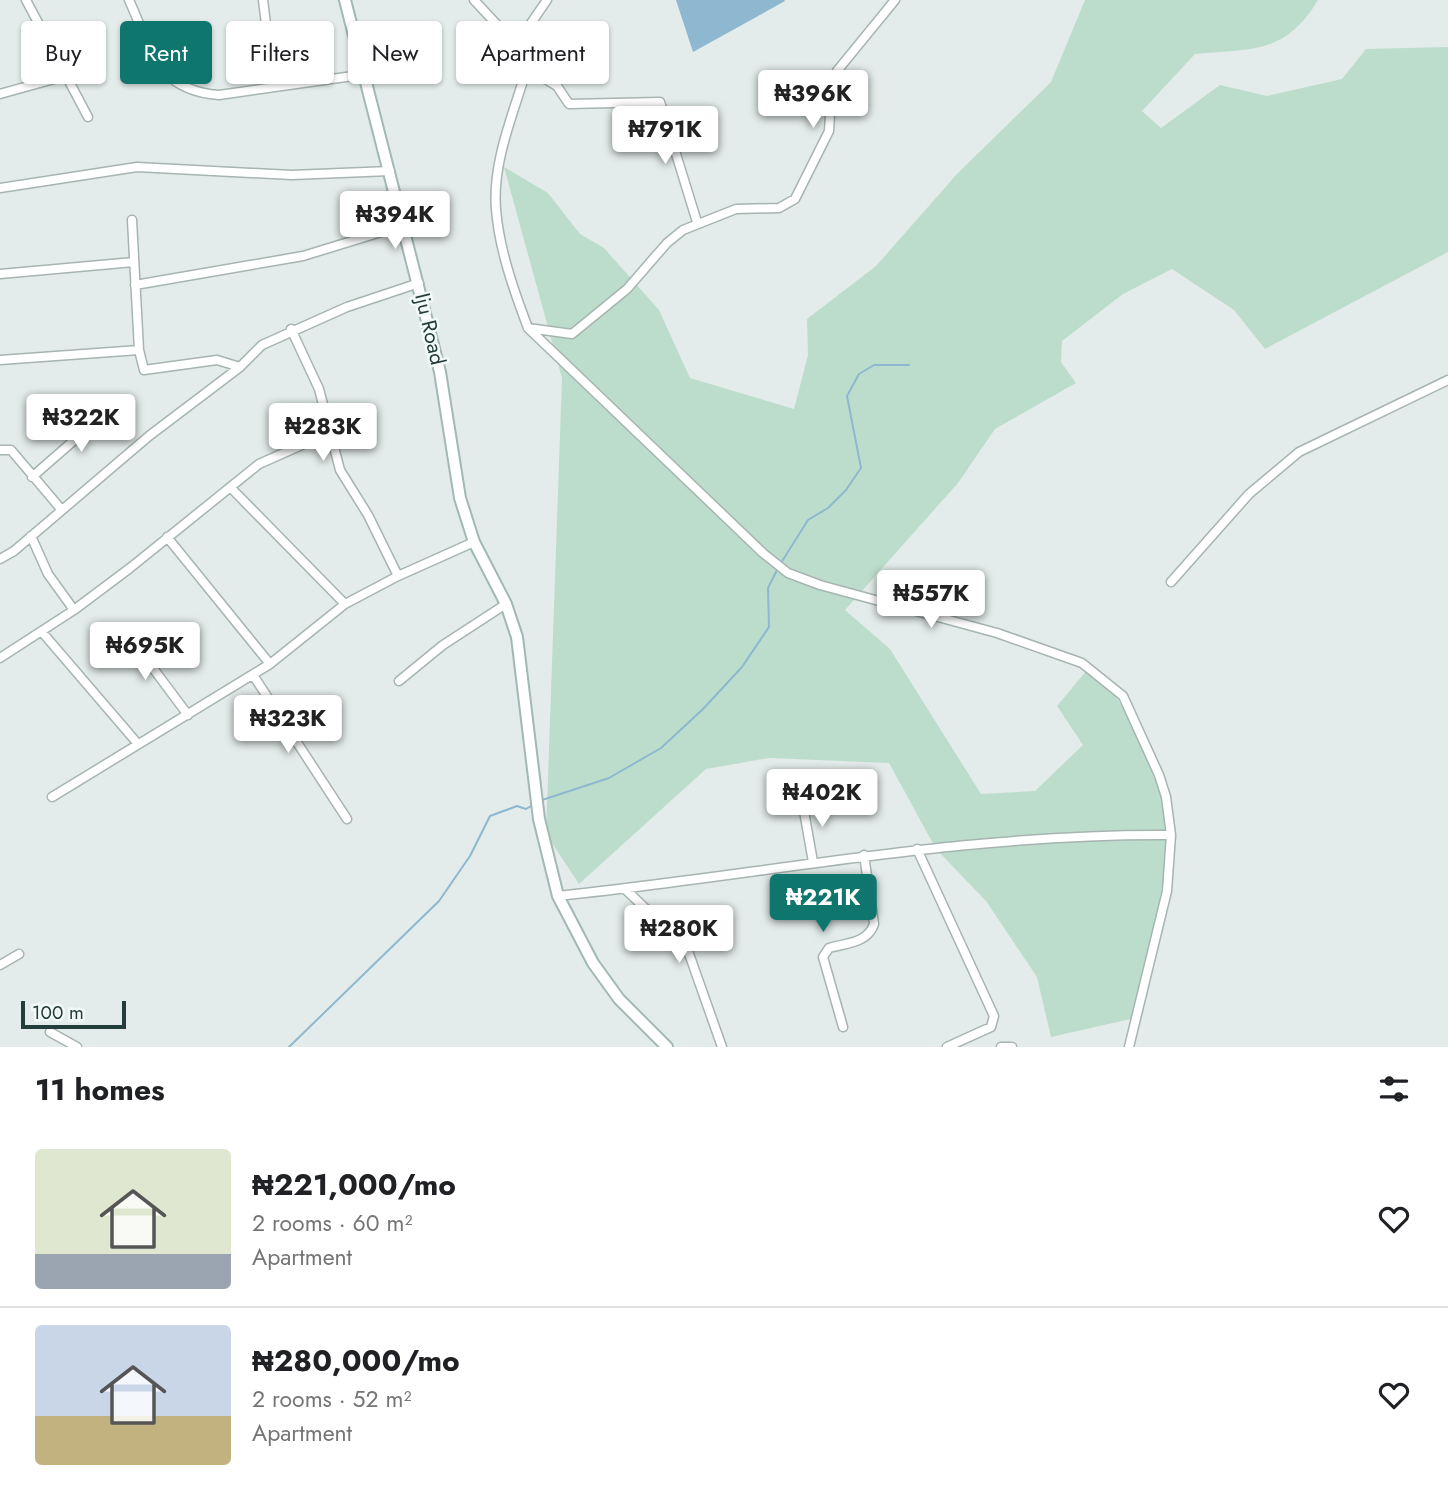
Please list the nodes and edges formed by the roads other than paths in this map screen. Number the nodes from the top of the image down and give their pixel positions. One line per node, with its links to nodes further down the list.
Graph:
1 (26, 0): 8 (street)
2 (129, 0): 13 (street)
3 (263, 0): 9 (street)
4 (345, 0): 10 (main road, Iju Road)
5 (474, 0): 11 (street)
6 (547, 0): 12 (street)
7 (895, 0): 24 (street)
8 (37, 21)
9 (266, 21)
10 (351, 21)
11 (494, 21)
12 (533, 21)
13 (348, 77)
14 (36, 84): 19 (street)
15 (69, 84): 20 (street)
16 (369, 84): 21 (main road, Iju Road)
17 (522, 84): 30 (street)
18 (554, 84): 24 (street)
19 (0, 94)
20 (88, 117)
21 (390, 171): 22 (street); 25 (main road, Iju Road)
22 (0, 188)
23 (132, 220): 26 (street)
24 (697, 222): 30 (street)
25 (404, 225): 28 (main road, Iju Road); 29 (street)
26 (134, 261): 27 (street); 29 (street)
27 (0, 274)
28 (419, 283): 31 (street); 46 (main road, Iju Road)
29 (135, 285): 32 (street)
30 (528, 328): 64 (street)
31 (291, 329): 34 (street); 38 (street)
32 (139, 350): 33 (street); 34 (street)
33 (0, 360)
34 (240, 367): 43 (street)
35 (1448, 380): 49 (street)
36 (48, 406): 39 (street)
37 (110, 409): 39 (street)
38 (331, 432): 42 (street); 48 (street)
39 (77, 439): 41 (street)
40 (0, 450): 41 (street)
41 (32, 477): 43 (street)
42 (231, 488): 45 (street); 50 (street)
43 (61, 509): 44 (street)
44 (31, 536): 47 (street); 52 (street)
45 (167, 537): 52 (street); 56 (street)
46 (474, 542): 48 (street); 51 (main road, Iju Road)
47 (0, 559)
48 (398, 576): 50 (street)
49 (1171, 582)
50 (345, 604): 56 (street)
51 (506, 604): 58 (street); 69 (main road, Iju Road)
52 (74, 610): 53 (street)
53 (42, 632): 55 (street); 60 (street)
54 (126, 632): 59 (street)
55 (0, 658)
56 (270, 664): 57 (street)
57 (253, 675): 59 (street); 63 (street)
58 (398, 681)
59 (187, 715): 60 (street)
60 (138, 744): 61 (street)
61 (52, 797)
62 (802, 800): 67 (street)
63 (347, 818)
64 (1171, 835): 65 (street); 80 (street)
65 (917, 849): 66 (street); 77 (street)
66 (864, 855): 67 (street); 72 (street)
67 (813, 862): 68 (street)
68 (625, 889): 69 (street); 76 (street)
69 (558, 896): 75 (main road, Iju Road)
70 (19, 954): 71 (street)
71 (0, 965)
72 (843, 1027)
73 (50, 1032): 74 (street)
74 (77, 1047)
75 (667, 1047)
76 (722, 1047)
77 (947, 1047)
78 (1001, 1047): 79 (street)
79 (1012, 1047)
80 (1129, 1047)

